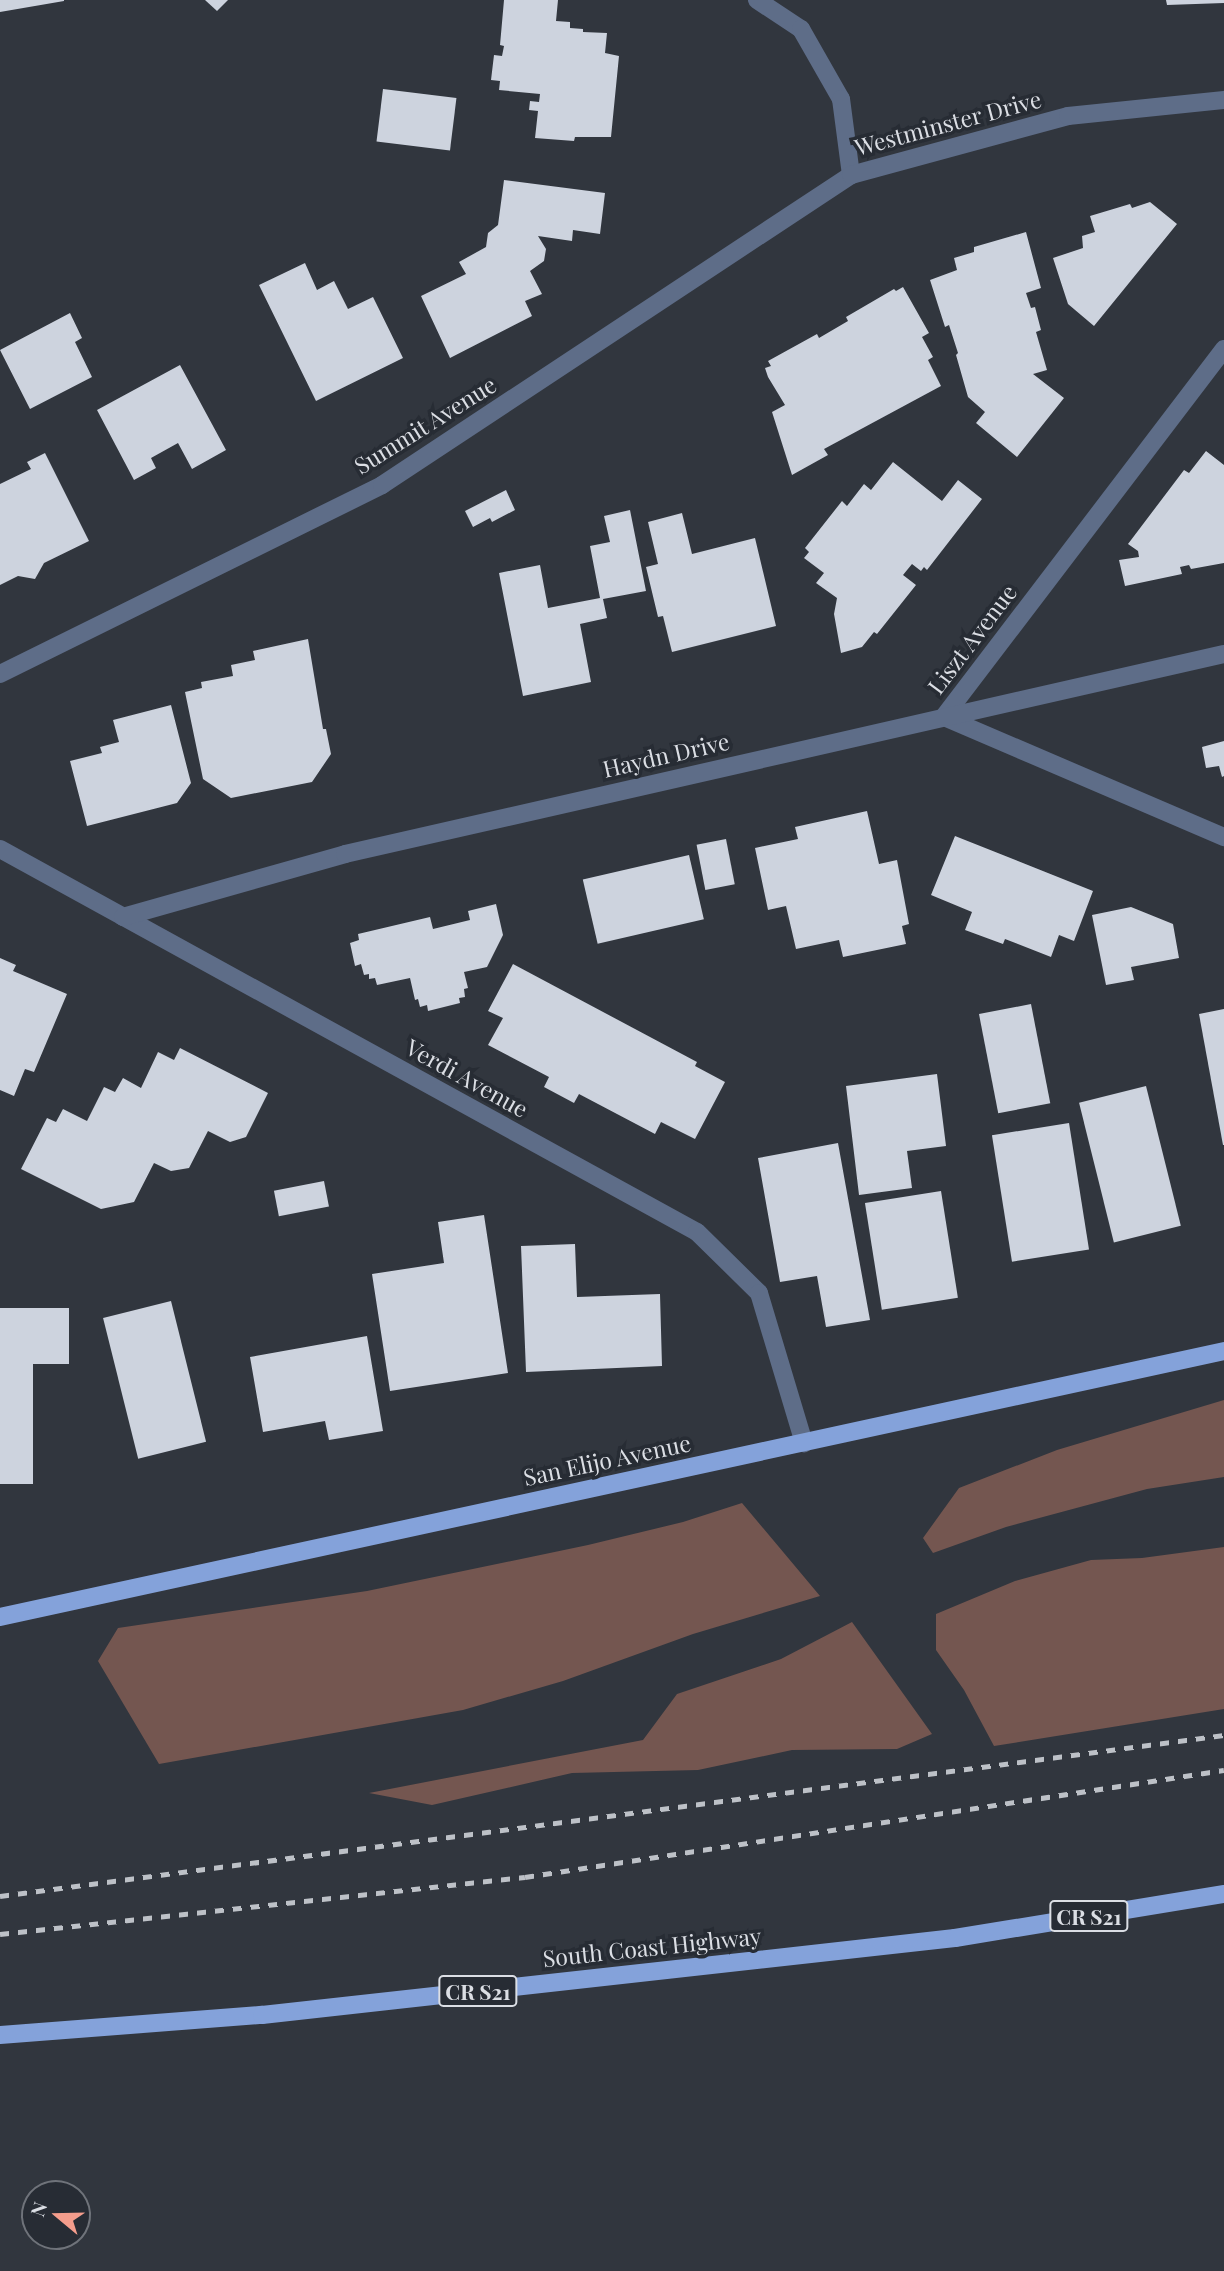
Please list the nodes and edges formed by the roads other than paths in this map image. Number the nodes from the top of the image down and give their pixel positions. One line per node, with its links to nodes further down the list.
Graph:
1 (757, 0): 3 (street, Westminster Drive)
2 (1224, 100): 3 (street, Westminster Drive)
3 (851, 175): 6 (street, Summit Avenue)
4 (1224, 349): 7 (street, Liszt Avenue)
5 (1224, 654): 7 (street, Haydn Drive)
6 (0, 674)
7 (944, 717): 8 (street, Liszt Avenue); 10 (street, Haydn Drive)
8 (1224, 837)
9 (0, 849): 10 (street, Verdi Avenue)
10 (123, 917): 12 (street, Verdi Avenue)
11 (1224, 1351): 12 (main road, San Elijo Avenue)
12 (804, 1443): 13 (main road, San Elijo Avenue)
13 (0, 1617)
14 (1224, 1894): 15 (main road, South Coast Highway / CR S21)
15 (0, 2035)

